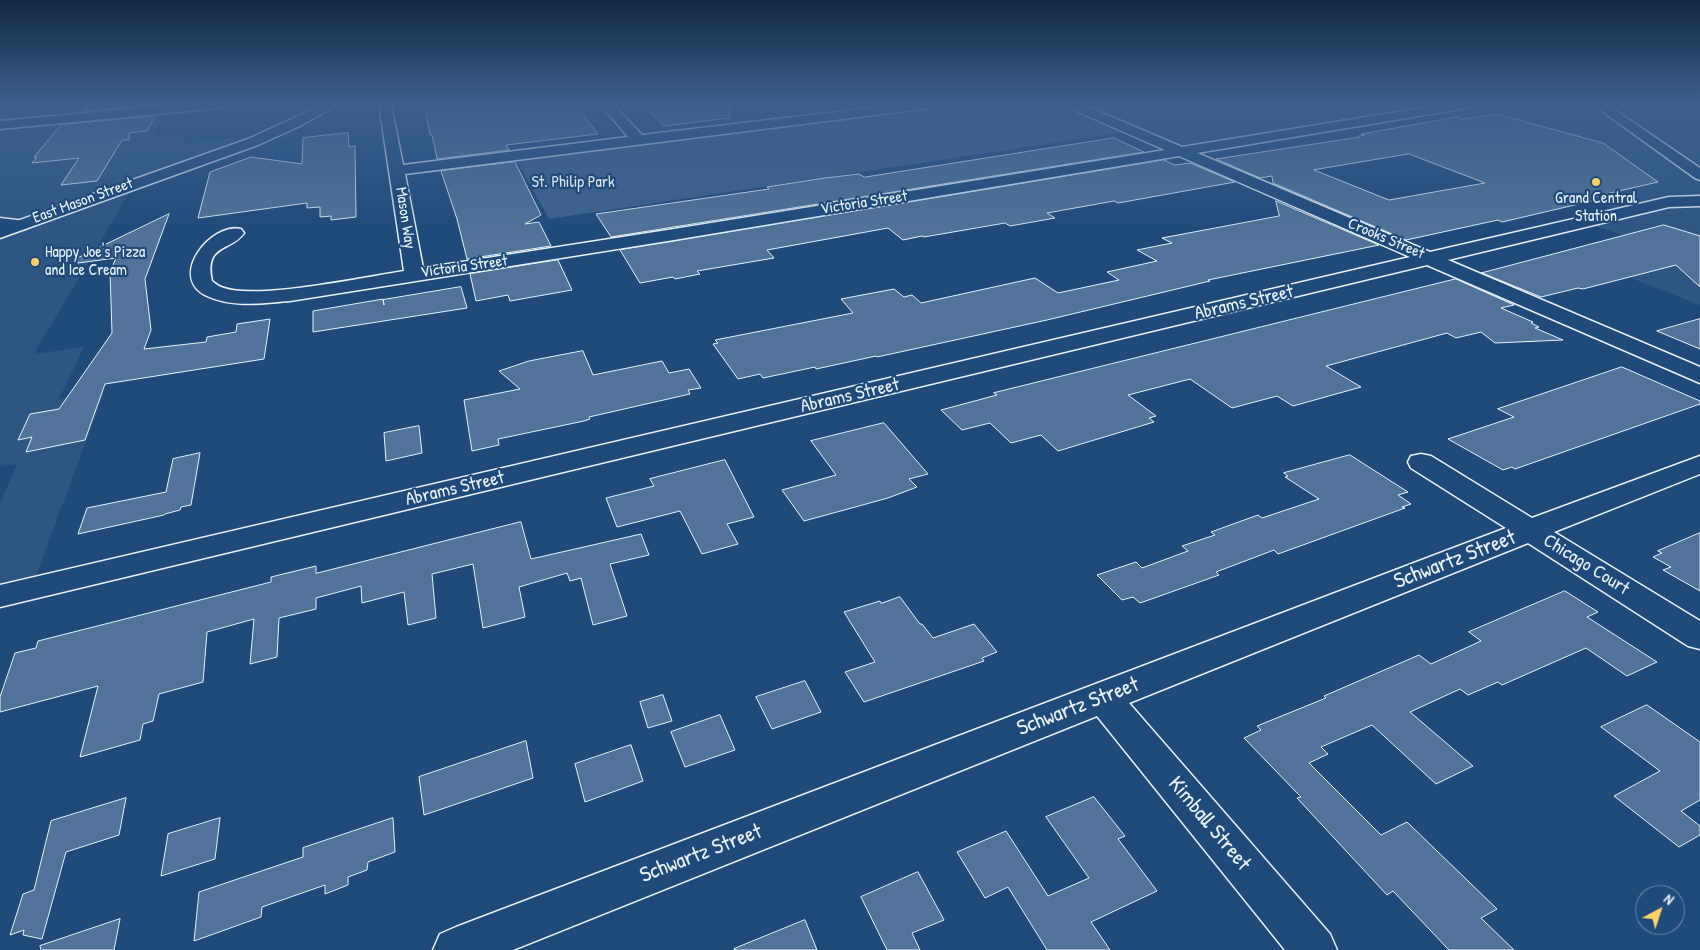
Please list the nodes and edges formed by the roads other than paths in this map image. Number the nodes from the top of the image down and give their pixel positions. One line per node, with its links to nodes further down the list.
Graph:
1 (235, 148): 12 (street, East Mason Street)
2 (393, 148): 8 (street, Mason Way)
3 (571, 148): 8 (street)
4 (1176, 148): 7 (street, Crooks Street)
5 (1198, 148): 7 (street, Victoria Street)
6 (1662, 148): 9 (street)
7 (1182, 151): 15 (street, Crooks Street); 16 (street, Victoria Street)
8 (397, 170): 16 (street, Mason Way)
9 (1700, 175)
10 (1700, 201): 15 (street, Abrams Street)
11 (0, 223): 12 (street)
12 (19, 225): 13 (street, East Mason Street)
13 (0, 233)
14 (235, 233): 16 (street, Victoria Street)
15 (1431, 259): 17 (street, Crooks Street); 21 (street, Abrams Street)
16 (414, 274)
17 (1700, 376)
18 (1421, 462): 20 (street, Chicago Court)
19 (1700, 464): 20 (street, Schwartz Street)
20 (1530, 530): 22 (street, Chicago Court); 23 (street, Schwartz Street)
21 (0, 596)
22 (1700, 637)
23 (1103, 698): 24 (street, Schwartz Street); 26 (street, Kimball Street)
24 (508, 940): 25 (street, Schwartz Street)
25 (456, 950)
26 (1314, 950)

